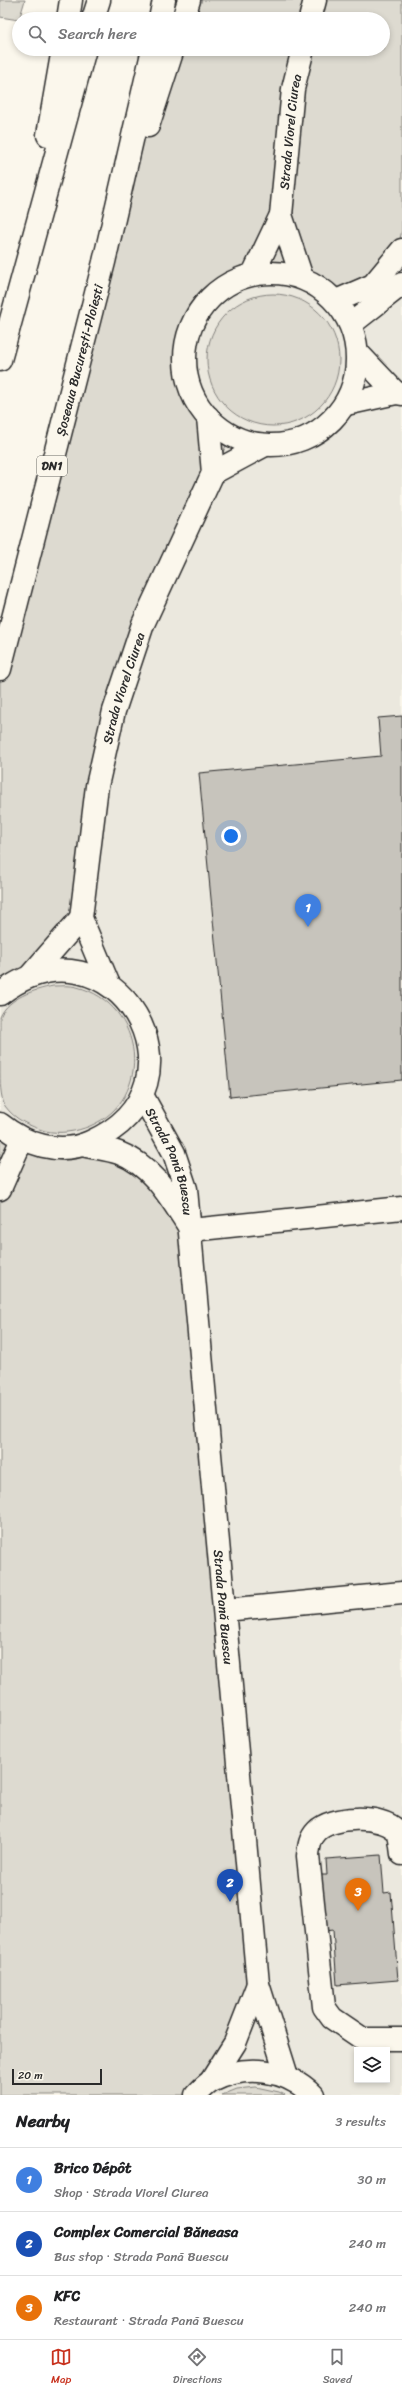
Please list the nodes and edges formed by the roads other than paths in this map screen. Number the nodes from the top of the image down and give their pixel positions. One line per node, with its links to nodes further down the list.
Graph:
1 (71, 0): 6 (main road)
2 (99, 0): 7 (main road)
3 (164, 0): 8 (main road)
4 (189, 0): 9 (main road)
5 (315, 0): 10 (main road)
6 (69, 12)
7 (95, 12)
8 (161, 12)
9 (185, 12)
10 (312, 12)
11 (62, 56): 17 (main road)
12 (83, 56): 17 (main road)
13 (151, 56): 19 (main road, Șoseaua București-Ploiești / DN1)
14 (171, 56): 19 (main road)
15 (301, 56): 16 (main road, Strada Viorel Ciurea)
16 (281, 215): 20 (main road, Strada Viorel Ciurea); 21 (main road, Strada Viorel Ciurea)
17 (29, 248): 26 (main road)
18 (402, 250): 23 (main road)
19 (104, 262): 32 (main road, Șoseaua București-Ploiești / DN1)
20 (253, 274): 21 (main road); 29 (main road)
21 (302, 278): 23 (main road)
22 (402, 284): 24 (main road)
23 (336, 301): 24 (main road)
24 (351, 324): 25 (main road)
25 (358, 353): 27 (main road); 28 (main road)
26 (0, 360)
27 (399, 394): 28 (main road)
28 (346, 404): 30 (main road)
29 (208, 417): 30 (main road); 31 (main road)
30 (265, 445): 31 (main road)
31 (214, 473): 33 (main road, Strada Viorel Ciurea)
32 (0, 669)
33 (81, 918): 34 (main road); 35 (main road)
34 (30, 976): 35 (main road); 36 (main road)
35 (110, 985): 37 (main road)
36 (0, 994)
37 (142, 1095): 40 (main road); 43 (main road, Strada Pană Buescu)
38 (0, 1124): 39 (main road)
39 (22, 1140): 40 (main road); 41 (main road)
40 (83, 1145): 43 (main road, Strada Pană Buescu)
41 (0, 1189)
42 (402, 1208): 43 (main road)
43 (191, 1230): 45 (main road, Strada Pană Buescu)
44 (402, 1593): 45 (main road)
45 (225, 1610): 47 (main road, Strada Pană Buescu)
46 (402, 1854): 48 (main road)
47 (258, 1984): 49 (main road, Strada Pană Buescu); 50 (main road, Strada Pană Buescu)
48 (402, 2039)
49 (287, 2076): 50 (main road); 51 (main road)
50 (203, 2088)
51 (313, 2095)

